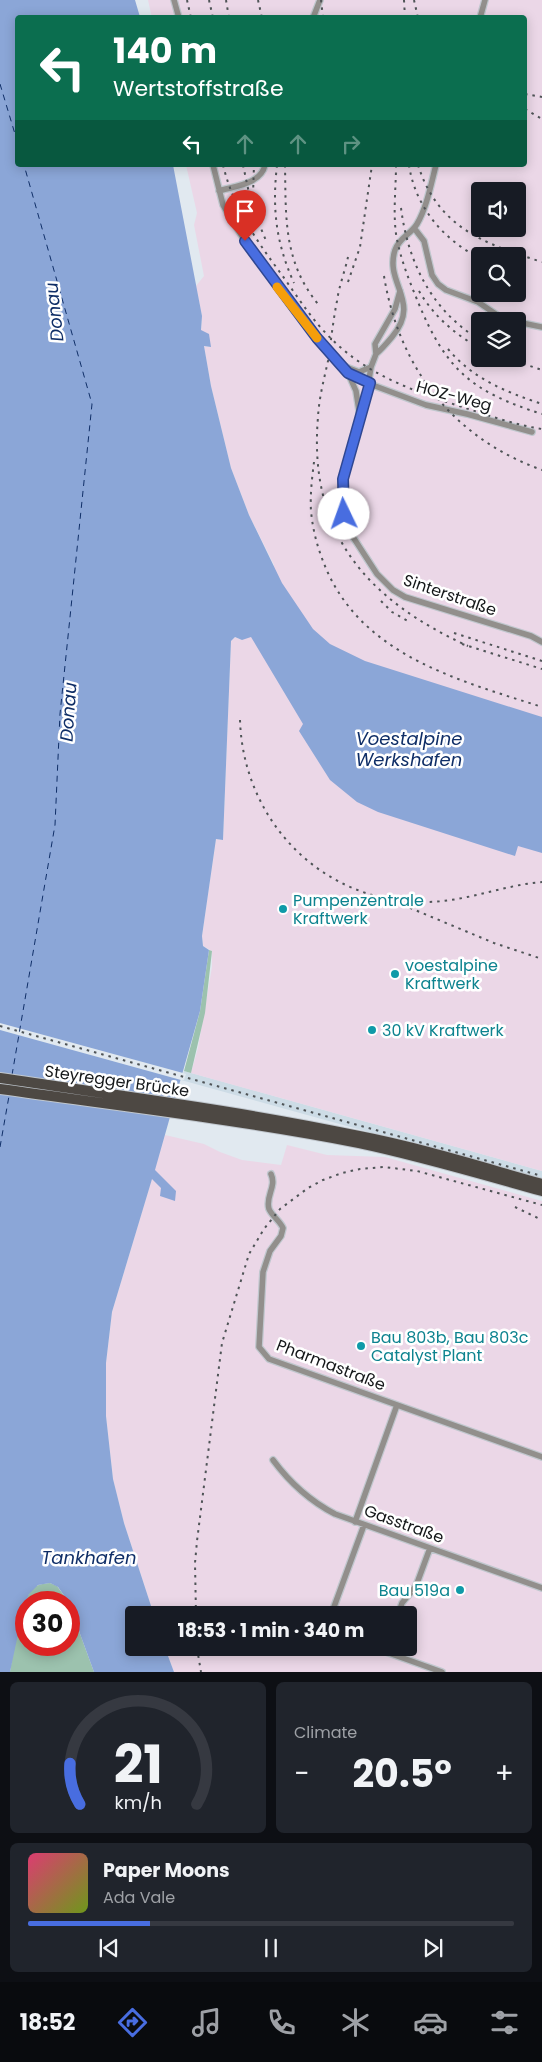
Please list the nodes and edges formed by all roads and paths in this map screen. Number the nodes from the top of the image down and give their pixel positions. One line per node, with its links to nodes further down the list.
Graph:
1 (174, 0): 4 (street)
2 (320, 0): 5 (street)
3 (485, 0): 6 (street)
4 (178, 15)
5 (314, 15)
6 (481, 15)
7 (213, 167): 10 (street)
8 (264, 167): 10 (street)
9 (435, 167): 11 (street)
10 (219, 190): 15 (street)
11 (414, 228): 12 (street); 13 (street)
12 (400, 291): 14 (street); 14 (street)
13 (542, 327)
14 (376, 354): 16 (street, Sinterstraße)
15 (343, 365): 16 (street); 17 (street)
16 (371, 367): 18 (street, Sinterstraße)
17 (348, 373): 18 (street, HOZ-Weg); 19 (street)
18 (370, 383): 19 (street, Sinterstraße); 20 (street, HOZ-Weg)
19 (360, 421): 21 (street, Sinterstraße)
20 (532, 432)
21 (542, 642)
22 (0, 1078): 24 (main road, Steyregger Brücke)
23 (0, 1089): 24 (main road, Steyregger Brücke)
24 (229, 1117): 26 (main road); 27 (main road)
25 (271, 1174): 28 (street, Pharmastraße)
26 (542, 1184)
27 (542, 1191)
28 (397, 1405): 29 (street, Pharmastraße); 31 (street)
29 (542, 1457)
30 (273, 1460): 31 (street, Gasstraße)
31 (355, 1522): 32 (street, Gasstraße)
32 (364, 1525): 33 (street, Gasstraße); 35 (street)
33 (430, 1548): 34 (street, Gasstraße); 36 (street)
34 (542, 1588)
35 (334, 1606)
36 (401, 1606)
37 (403, 1656): 38 (street)
38 (442, 1672)

